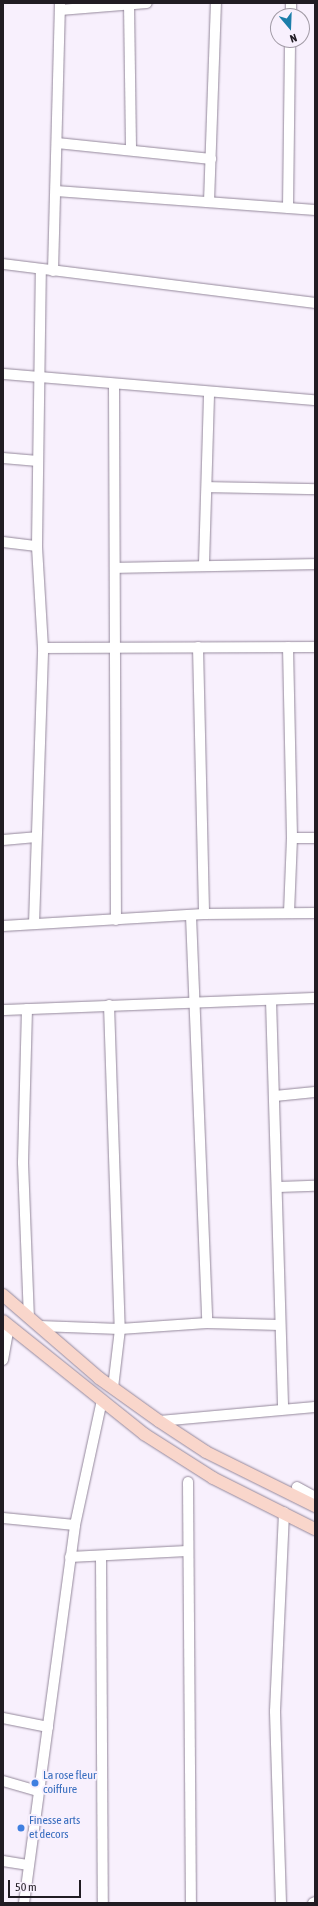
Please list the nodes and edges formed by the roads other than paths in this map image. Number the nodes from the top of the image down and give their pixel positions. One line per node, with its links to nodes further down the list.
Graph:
1 (147, 3): 3 (street)
2 (216, 3): 8 (street)
3 (128, 4): 4 (street); 7 (street)
4 (60, 6): 6 (street)
5 (290, 48): 11 (street)
6 (57, 143): 7 (street); 9 (street)
7 (131, 150): 8 (street)
8 (211, 159): 10 (street)
9 (56, 191): 10 (street); 15 (street)
10 (209, 202): 11 (street)
11 (288, 208): 12 (street)
12 (315, 210)
13 (3, 264): 14 (street)
14 (41, 269): 15 (street); 18 (street)
15 (53, 270): 16 (street)
16 (315, 303)
17 (3, 374): 18 (street)
18 (40, 377): 19 (street); 23 (street)
19 (114, 385): 20 (street); 30 (street)
20 (209, 392): 21 (street); 24 (street)
21 (315, 400)
22 (3, 458): 23 (street)
23 (38, 461): 27 (street)
24 (208, 487): 25 (street); 28 (street)
25 (315, 489)
26 (3, 542): 27 (street)
27 (37, 546): 34 (street)
28 (204, 564): 29 (street); 30 (street)
29 (315, 564)
30 (115, 568): 32 (street)
31 (315, 646): 33 (street)
32 (115, 647): 34 (street); 35 (street); 44 (street)
33 (288, 647): 35 (street); 37 (street)
34 (43, 648): 36 (street)
35 (198, 648): 42 (street)
36 (36, 837): 39 (street); 45 (street)
37 (292, 838): 38 (street); 40 (street)
38 (315, 838)
39 (3, 840)
40 (289, 912): 41 (street); 42 (street)
41 (315, 913)
42 (204, 914): 43 (street)
43 (191, 916): 44 (street); 49 (street)
44 (116, 920): 45 (street)
45 (34, 924): 46 (street)
46 (3, 926)
47 (315, 998): 48 (street)
48 (271, 1000): 49 (street); 54 (street)
49 (195, 1001): 50 (street); 59 (street)
50 (108, 1005): 51 (street); 63 (street)
51 (27, 1009): 52 (street); 58 (street)
52 (3, 1010)
53 (315, 1092): 54 (street)
54 (275, 1096): 56 (street)
55 (315, 1186): 56 (street)
56 (278, 1188): 61 (street)
57 (3, 1295): 58 (main road)
58 (29, 1318): 62 (main road)
59 (207, 1323): 61 (street); 63 (street)
60 (6, 1324): 64 (street); 66 (main road)
61 (280, 1325): 68 (street)
62 (39, 1326): 63 (street); 65 (main road)
63 (120, 1329): 65 (street)
64 (3, 1360)
65 (113, 1388): 69 (main road)
66 (102, 1400): 74 (main road); 76 (street)
67 (315, 1407): 68 (street)
68 (283, 1408): 69 (street)
69 (159, 1421): 73 (main road)
70 (188, 1482): 78 (street)
71 (297, 1487): 72 (street)
72 (315, 1497)
73 (315, 1506)
74 (284, 1512): 77 (main road); 90 (street)
75 (3, 1518): 76 (street)
76 (75, 1525): 80 (street)
77 (315, 1529)
78 (187, 1551): 79 (street); 89 (street)
79 (101, 1556): 80 (street); 88 (street)
80 (70, 1557): 82 (street)
81 (3, 1718): 82 (street)
82 (48, 1727): 84 (street)
83 (3, 1781): 84 (street)
84 (39, 1791): 86 (street)
85 (3, 1861): 86 (street)
86 (29, 1865): 87 (street)
87 (24, 1903)
88 (103, 1903)
89 (191, 1903)
90 (281, 1903)

